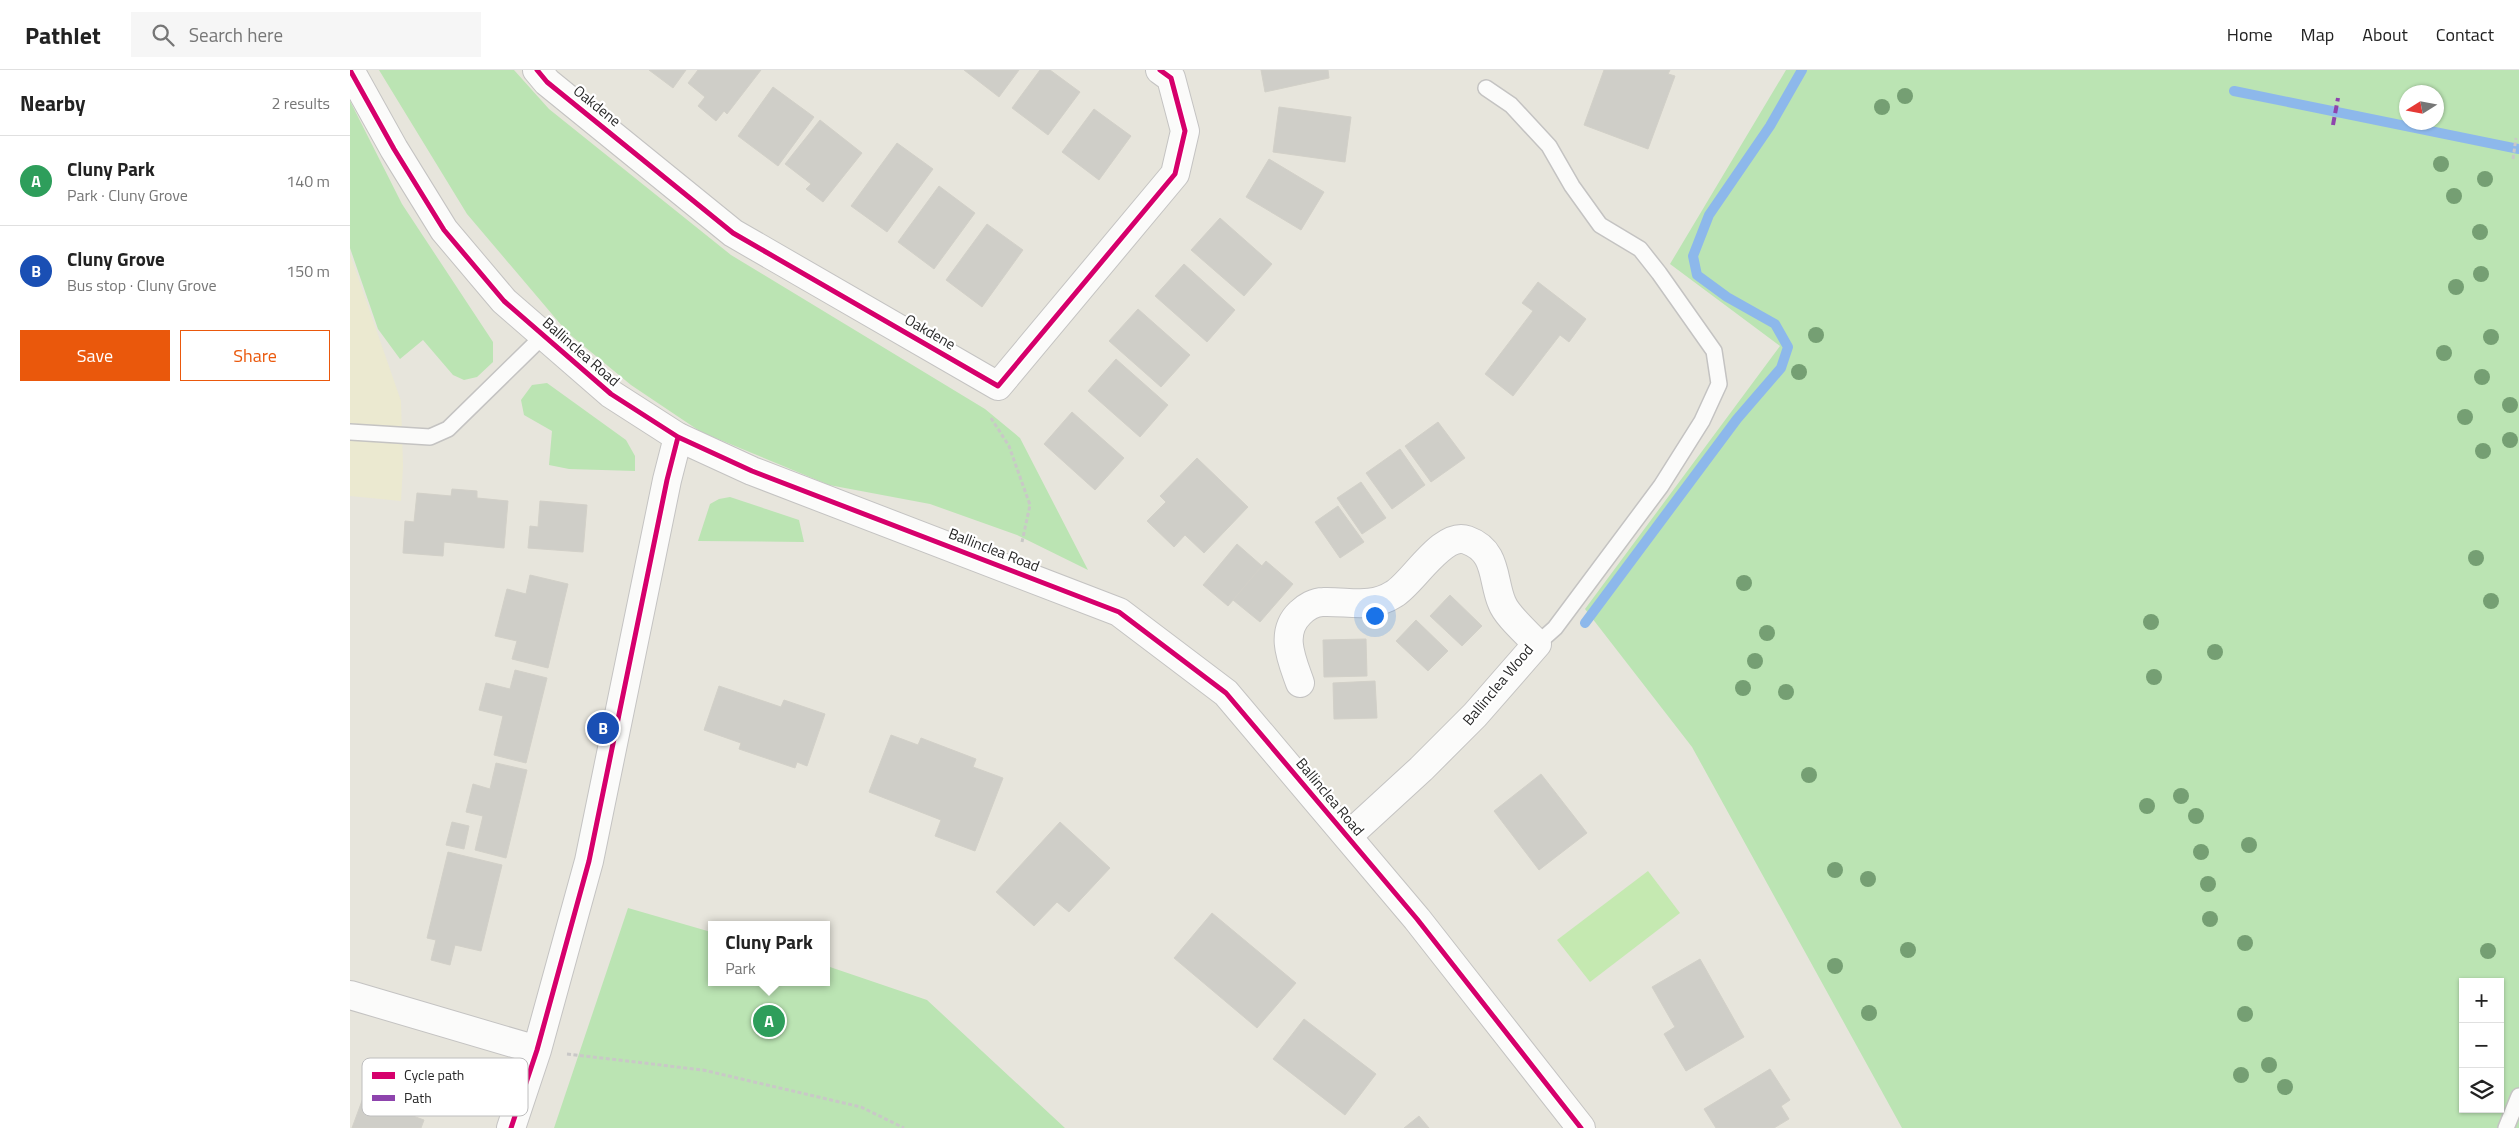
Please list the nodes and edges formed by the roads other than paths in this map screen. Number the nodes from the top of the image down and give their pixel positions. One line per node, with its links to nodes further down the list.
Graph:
1 (350, 70): 5 (street, Ballinclea Road)
2 (537, 70): 3 (street, Oakdene)
3 (1160, 70)
4 (1486, 88): 8 (lane)
5 (543, 336): 6 (lane); 7 (street, Ballinclea Road)
6 (350, 432)
7 (678, 437): 10 (street, Ballinclea Road); 12 (street)
8 (1536, 644): 9 (street, Ballinclea Wood); 10 (street, Ballinclea Wood)
9 (1300, 684)
10 (1348, 836): 18 (street, Ballinclea Road)
11 (350, 995): 12 (street)
12 (536, 1050): 13 (street)
13 (528, 1075)
14 (2519, 1096): 16 (lane)
15 (515, 1116): 17 (street)
16 (2511, 1125)
17 (511, 1128)
18 (1581, 1128)

